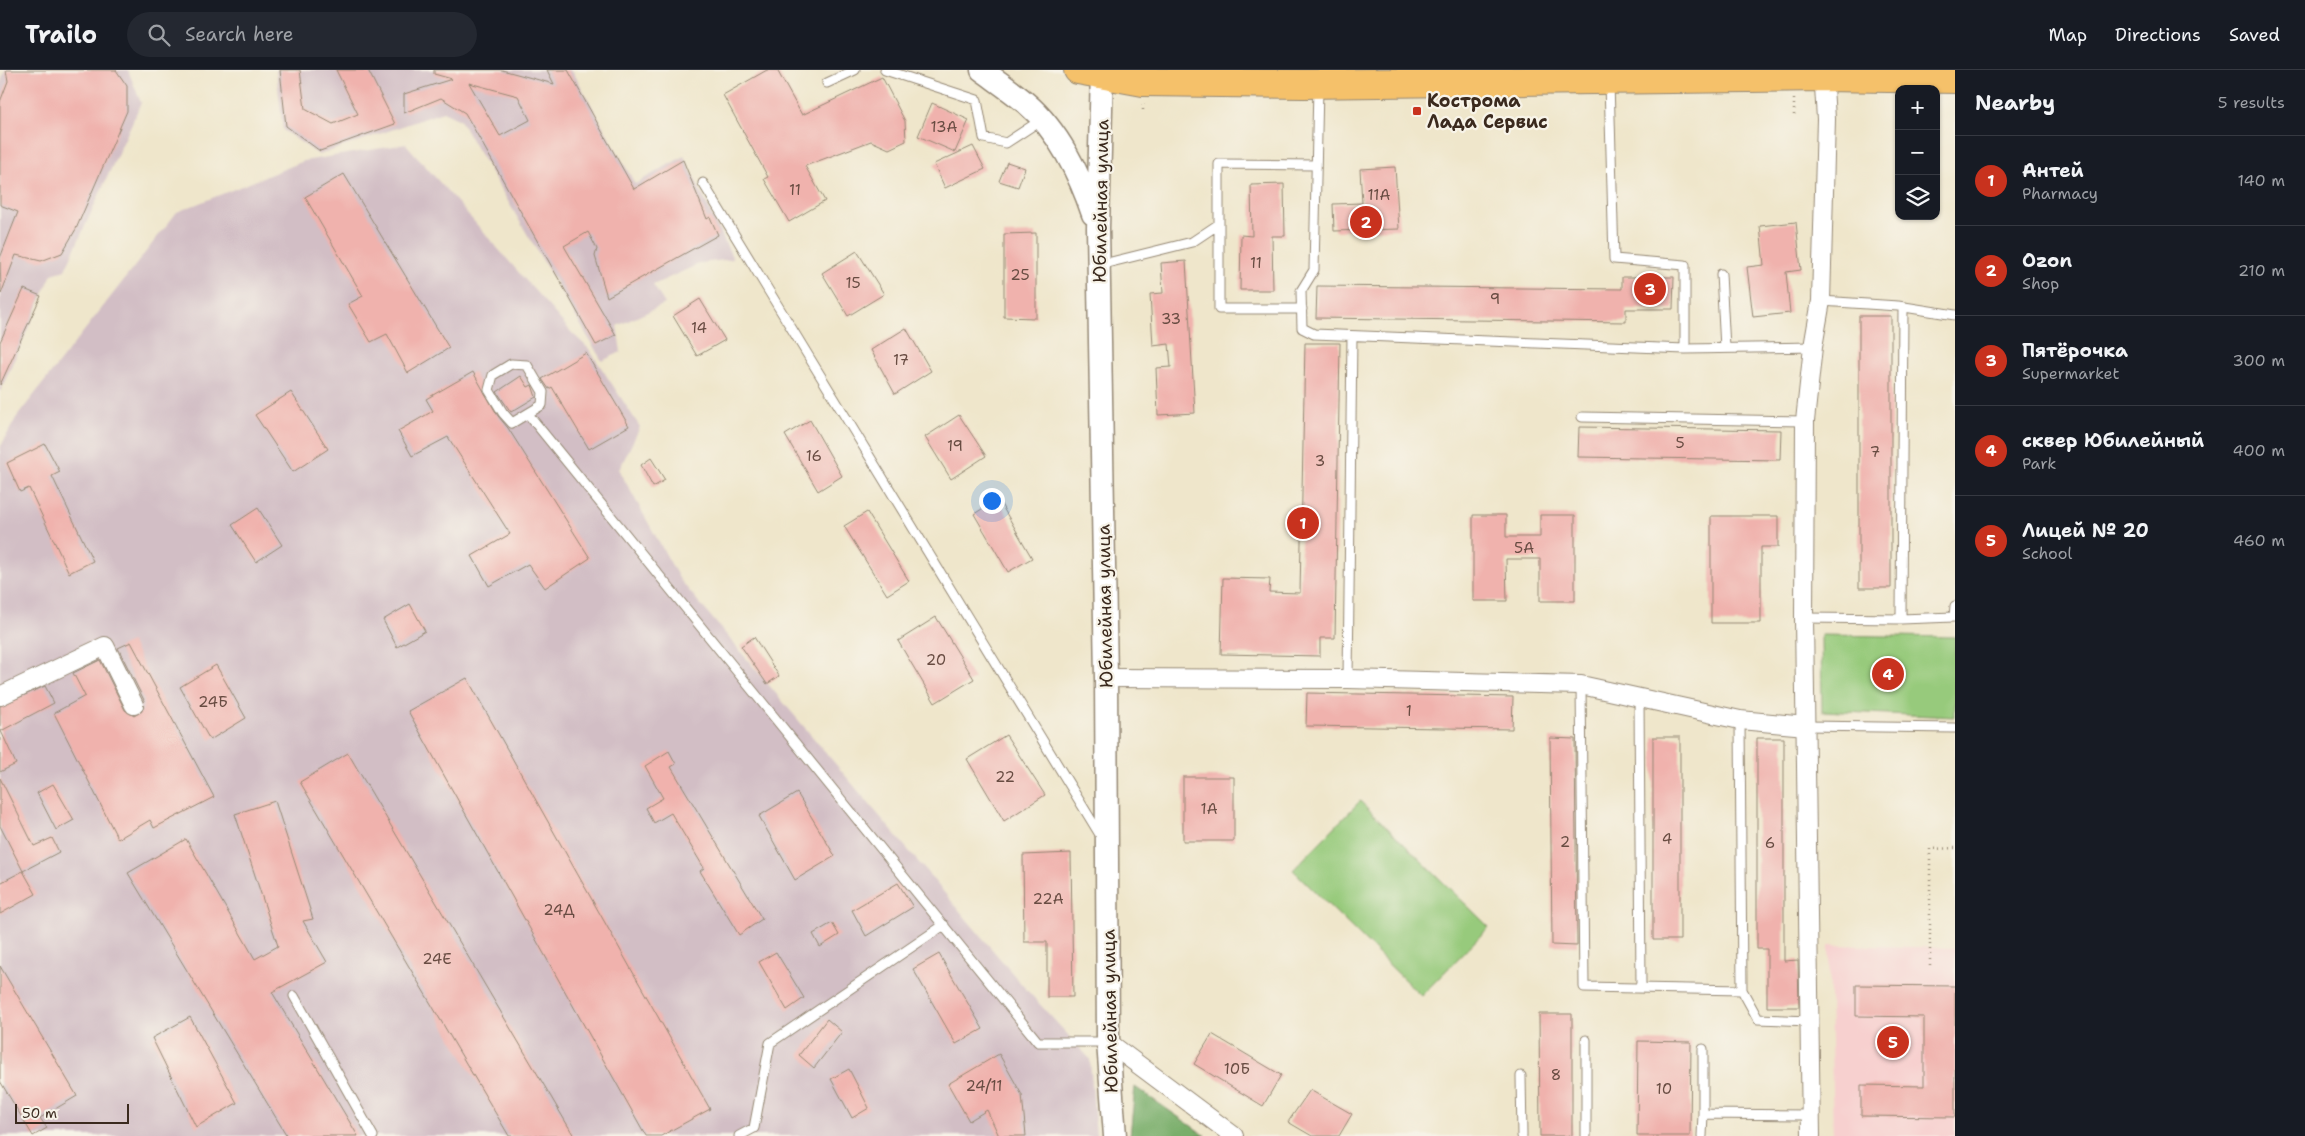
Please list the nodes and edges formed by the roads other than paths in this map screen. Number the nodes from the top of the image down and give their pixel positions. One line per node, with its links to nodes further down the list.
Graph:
1 (855, 70): 10 (lane)
2 (885, 70): 12 (lane)
3 (982, 70): 12 (street)
4 (1094, 72): 11 (highway); 16 (street, Юбилейная улица)
5 (1823, 73): 8 (highway); 9 (highway); 19 (street)
6 (1474, 76): 7 (highway); 9 (highway)
7 (1362, 77): 11 (highway)
8 (1955, 79)
9 (1609, 81): 26 (lane)
10 (827, 83)
11 (1318, 84): 13 (lane)
12 (1041, 120): 16 (street)
13 (1316, 165): 15 (lane); 21 (lane)
14 (703, 183): 42 (lane)
15 (1219, 224): 17 (lane); 21 (lane)
16 (1098, 228): 17 (street, Юбилейная улица)
17 (1098, 265): 33 (street, Юбилейная улица)
18 (1721, 274): 25 (lane)
19 (1821, 301): 20 (lane); 24 (street)
20 (1903, 306): 22 (lane); 32 (lane)
21 (1302, 309): 23 (lane)
22 (1955, 314)
23 (1352, 336): 26 (lane); 34 (lane)
24 (1813, 347): 25 (lane); 29 (street)
25 (1724, 348): 26 (lane)
26 (1685, 349)
27 (528, 414): 27 (lane); 43 (lane)
28 (1582, 417): 29 (lane)
29 (1805, 420): 31 (street)
30 (1955, 606): 32 (lane)
31 (1804, 618): 32 (lane); 40 (street)
32 (1901, 619)
33 (1106, 678): 34 (street); 42 (street, Юбилейная улица)
34 (1348, 678): 35 (street)
35 (1582, 685): 37 (street); 44 (lane)
36 (0, 696): 38 (street)
37 (1640, 698): 39 (street); 44 (lane)
38 (134, 705)
39 (1740, 720): 40 (street); 45 (lane)
40 (1806, 726): 41 (lane); 47 (street)
41 (1955, 728)
42 (1107, 847): 49 (street, Юбилейная улица)
43 (944, 925): 49 (lane); 55 (lane)
44 (1641, 988): 45 (lane)
45 (1742, 990): 47 (lane)
46 (294, 996): 54 (lane)
47 (1809, 1021): 53 (street)
48 (1586, 1040): 59 (lane)
49 (1108, 1042): 56 (street, Юбилейная улица); 57 (street)
50 (1703, 1048): 52 (lane)
51 (1521, 1076): 58 (lane)
52 (1702, 1114): 53 (lane); 60 (lane)
53 (1810, 1115): 61 (street)
54 (373, 1136)
55 (739, 1136)
56 (1115, 1136)
57 (1234, 1136)
58 (1522, 1136)
59 (1586, 1136)
60 (1702, 1136)
61 (1811, 1136)

